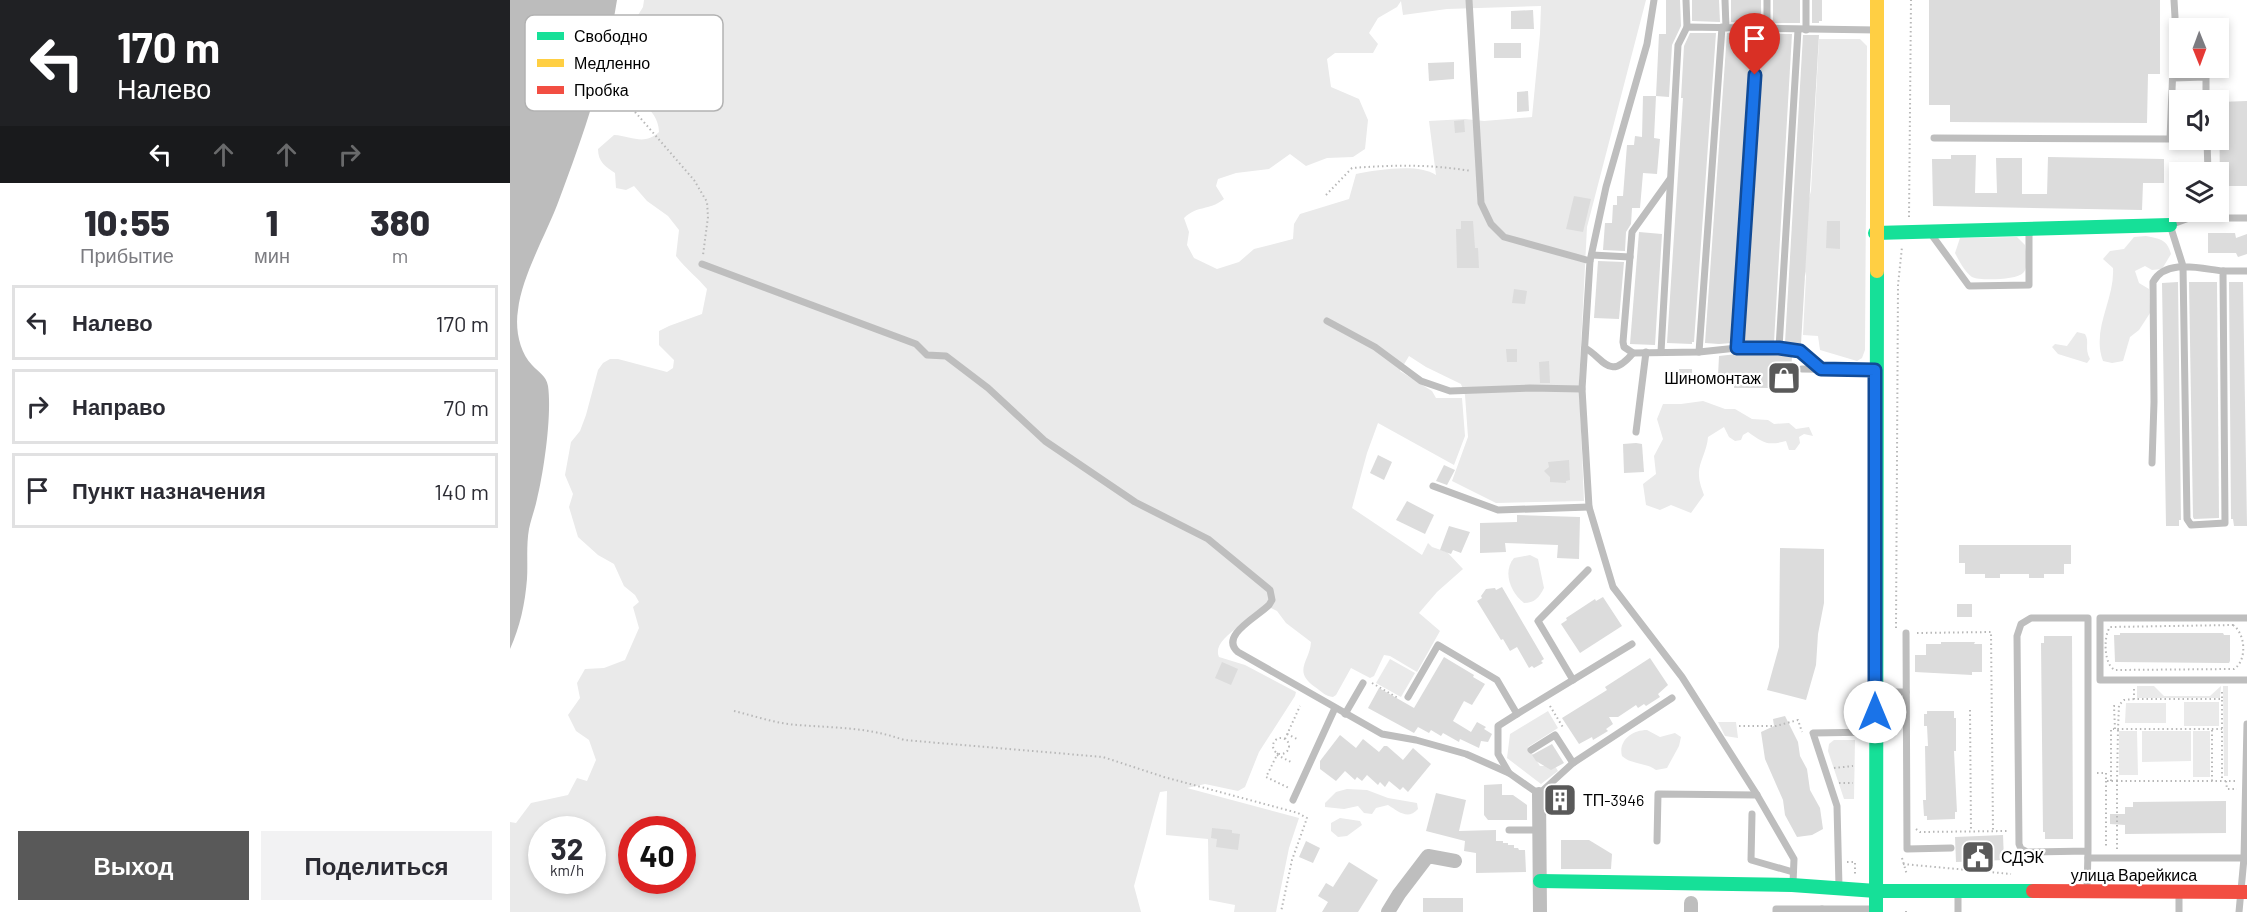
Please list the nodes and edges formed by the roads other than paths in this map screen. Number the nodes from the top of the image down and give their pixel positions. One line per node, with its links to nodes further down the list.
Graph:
1 (1469, 0): 25 (lane)
2 (1654, 0): 25 (lane)
3 (1686, 0): 10 (lane)
4 (1725, 0): 11 (lane)
5 (1767, 0): 13 (lane)
6 (1806, 0): 14 (lane)
7 (1877, 0): 15 (street)
8 (2174, 0): 9 (lane)
9 (2175, 18)
10 (1687, 27): 11 (lane); 18 (lane)
11 (1724, 27): 12 (lane); 36 (lane)
12 (1758, 29): 13 (lane); 32 (lane)
13 (1767, 29): 14 (lane)
14 (1802, 30): 15 (lane); 33 (lane)
15 (1876, 30): 23 (street)
16 (2173, 78): 17 (lane)
17 (1934, 138)
18 (1670, 179): 24 (lane); 35 (lane)
19 (2247, 218): 20 (lane)
20 (2170, 225): 21 (street); 27 (lane)
21 (2029, 229): 22 (street); 22 (lane)
22 (1929, 231): 23 (street)
23 (1875, 233): 40 (street)
24 (1630, 257): 25 (lane); 37 (lane)
25 (1591, 258): 31 (lane)
26 (702, 264): 57 (lane)
27 (2183, 266): 28 (lane); 28 (lane); 43 (lane)
28 (2223, 271): 29 (lane)
29 (2247, 271)
30 (1327, 321): 41 (lane)
31 (1585, 348): 37 (lane); 41 (lane)
32 (1737, 348): 33 (lane); 36 (lane)
33 (1779, 348): 39 (lane)
34 (1646, 352): 35 (lane); 37 (lane); 42 (lane)
35 (1661, 352): 36 (lane)
36 (1699, 352)
37 (1633, 353)
38 (1802, 369): 39 (lane)
39 (1821, 369): 40 (lane)
40 (1875, 370): 53 (street)
41 (1582, 389): 45 (lane)
42 (1636, 432)
43 (2152, 463)
44 (1433, 486): 45 (lane)
45 (1589, 507): 67 (lane)
46 (1588, 570): 50 (lane)
47 (2247, 618): 51 (lane)
48 (1908, 633): 54 (lane)
49 (1632, 644): 50 (lane)
50 (1573, 680): 59 (lane)
51 (2247, 680)
52 (1363, 683): 58 (lane)
53 (1875, 692): 54 (lane); 61 (street)
54 (1906, 692): 73 (lane)
55 (1408, 696): 59 (lane)
56 (1672, 698): 63 (lane)
57 (1335, 708): 58 (lane); 68 (lane)
58 (1346, 714): 64 (lane)
59 (1517, 714): 64 (lane)
60 (2247, 724): 65 (lane)
61 (1875, 732): 79 (lane); 80 (street)
62 (1531, 750): 63 (lane)
63 (1573, 763): 66 (lane)
64 (1509, 773): 66 (lane)
65 (2246, 781): 75 (lane)
66 (1539, 794): 71 (street)
67 (1757, 795): 72 (lane); 77 (lane)
68 (1293, 800)
69 (1752, 814): 77 (lane)
70 (1509, 830): 71 (lane)
71 (1539, 830): 78 (street)
72 (1657, 841)
73 (1951, 848)
74 (2088, 854): 74 (lane); 75 (lane); 82 (lane)
75 (2246, 858): 84 (lane)
76 (1455, 861): 85 (street)
77 (1793, 878): 78 (street, улица Варейкиса); 79 (street, улица Варейкиса)
78 (1540, 881): 88 (street)
79 (1839, 889): 80 (street, улица Варейкиса)
80 (1876, 891): 81 (street, улица Варейкиса); 87 (street)
81 (1958, 891): 82 (street, улица Варейкиса); 90 (lane)
82 (2087, 892): 83 (street, улица Варейкиса)
83 (2179, 892): 84 (street, улица Варейкиса); 91 (lane)
84 (2243, 892): 92 (lane)
85 (1390, 910)
86 (1822, 910): 87 (lane); 89 (lane)
87 (1876, 910)
88 (1540, 912)
89 (1776, 912)
90 (1958, 912)
91 (2179, 912)
92 (2239, 912)

